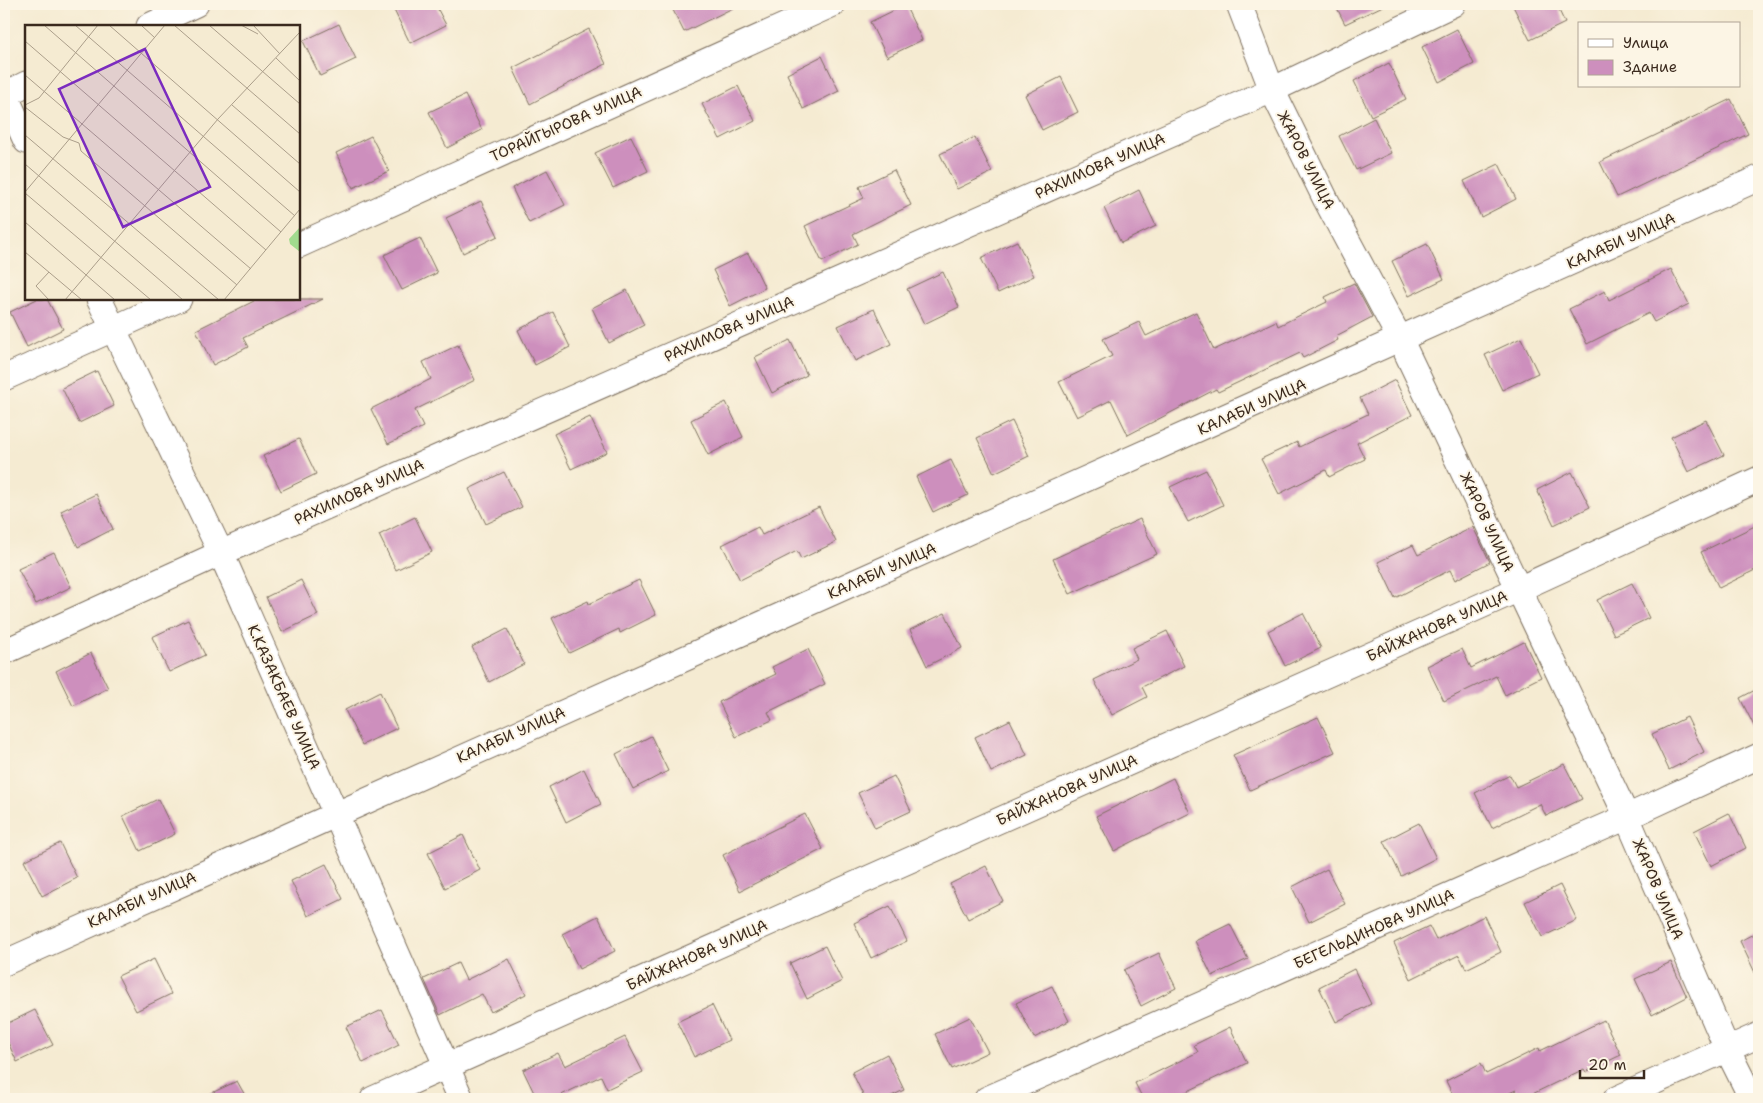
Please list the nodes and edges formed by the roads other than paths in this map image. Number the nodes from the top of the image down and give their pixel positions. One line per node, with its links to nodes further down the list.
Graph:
1 (196, 4): 5 (street)
2 (833, 4): 10 (street, ТОРАЙГЫРОВА УЛИЦА)
3 (1239, 4): 6 (street, ЖАРОВ УЛИЦА)
4 (1453, 4): 6 (street, РАХИМОВА УЛИЦА)
5 (151, 25)
6 (1272, 90): 14 (street, ЖАРОВ УЛИЦА); 17 (street, РАХИМОВА УЛИЦА)
7 (10, 91): 8 (street)
8 (25, 138)
9 (1759, 178): 14 (street, КАЛАБИ УЛИЦА)
10 (300, 245)
11 (99, 300): 13 (street, К.КАЗАКБАЕВ УЛИЦА)
12 (177, 300): 13 (street)
13 (112, 329): 15 (street); 17 (street, К.КАЗАКБАЕВ УЛИЦА)
14 (1401, 341): 18 (street, ЖАРОВ УЛИЦА); 21 (street, КАЛАБИ УЛИЦА)
15 (4, 378)
16 (1759, 479): 18 (street, БАЙЖАНОВА УЛИЦА)
17 (221, 553): 19 (street, РАХИМОВА УЛИЦА); 21 (street, К.КАЗАКБАЕВ УЛИЦА)
18 (1519, 589): 22 (street, ЖАРОВ УЛИЦА); 26 (street, БАЙЖАНОВА УЛИЦА)
19 (4, 652)
20 (1759, 756): 22 (street, БЕГЕЛЬДИНОВА УЛИЦА)
21 (335, 813): 23 (street, КАЛАБИ УЛИЦА); 26 (street, К.КАЗАКБАЕВ УЛИЦА)
22 (1627, 817): 25 (street, ЖАРОВ УЛИЦА); 29 (street, БЕГЕЛЬДИНОВА УЛИЦА)
23 (4, 963)
24 (1759, 1035): 25 (street)
25 (1728, 1049): 30 (street); 31 (street, ЖАРОВ УЛИЦА)
26 (446, 1067): 27 (street, БАЙЖАНОВА УЛИЦА); 28 (street, К.КАЗАКБАЕВ УЛИЦА)
27 (373, 1099)
28 (461, 1099)
29 (987, 1099)
30 (1616, 1099)
31 (1752, 1099)

